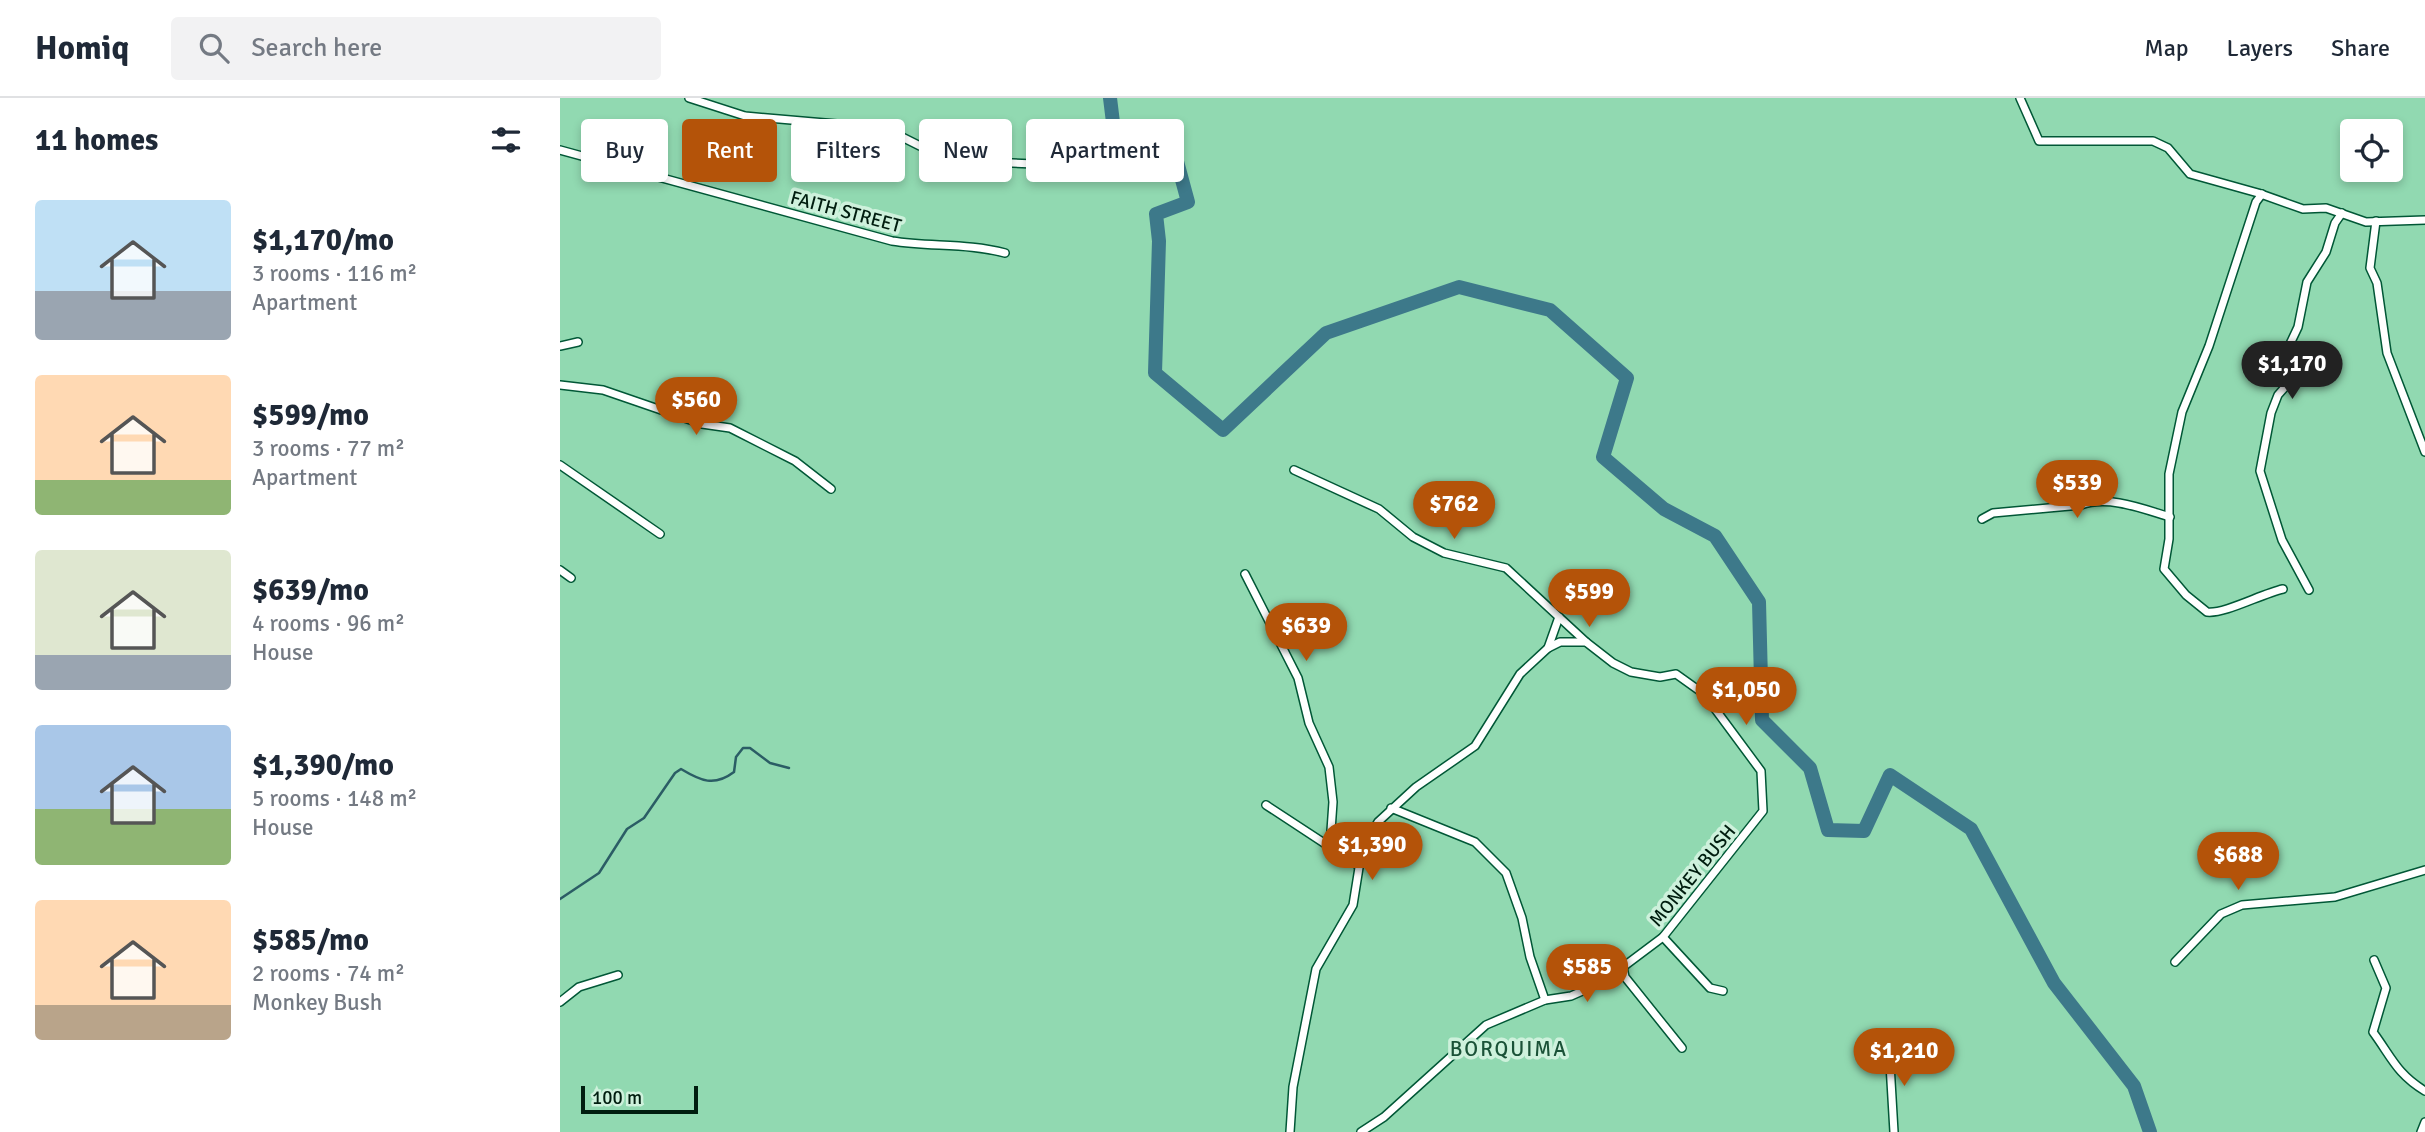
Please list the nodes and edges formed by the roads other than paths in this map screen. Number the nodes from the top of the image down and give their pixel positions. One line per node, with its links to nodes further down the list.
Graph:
1 (689, 98): 4 (street)
2 (2020, 98): 5 (street)
3 (560, 150): 9 (street, FAITH STREET)
4 (1026, 164)
5 (2262, 194): 6 (street); 17 (street)
6 (2342, 213): 8 (street); 24 (street)
7 (2425, 220): 8 (street)
8 (2376, 221): 13 (street)
9 (1005, 253)
10 (578, 342): 11 (street)
11 (560, 346)
12 (560, 385): 16 (street)
13 (2425, 452)
14 (560, 465): 19 (street)
15 (1294, 470): 25 (street)
16 (831, 489)
17 (2170, 517): 18 (street); 23 (street)
18 (1982, 519)
19 (660, 534)
20 (560, 570): 22 (street)
21 (1245, 575): 30 (street)
22 (571, 578)
23 (2283, 589)
24 (2309, 590)
25 (1559, 617): 26 (street); 27 (street)
26 (1586, 642): 27 (street); 33 (street, MONKEY BUSH)
27 (1548, 648): 29 (street)
28 (1266, 805): 30 (street)
29 (1391, 808): 31 (street); 39 (street)
30 (1330, 845): 31 (street)
31 (1359, 866): 45 (street)
32 (2425, 870): 35 (street)
33 (1663, 937): 36 (street, MONKEY BUSH); 38 (street)
34 (2374, 960): 43 (street)
35 (2175, 962)
36 (1623, 967): 39 (street, MONKEY BUSH); 42 (street)
37 (618, 975): 40 (street)
38 (1723, 991)
39 (1545, 1000): 46 (street, MONKEY BUSH)
40 (560, 1002)
41 (1889, 1047): 47 (street)
42 (1682, 1048)
43 (2425, 1091)
44 (2425, 1122): 48 (street)
45 (1290, 1132)
46 (1361, 1132)
47 (1894, 1132)
48 (2421, 1132)

